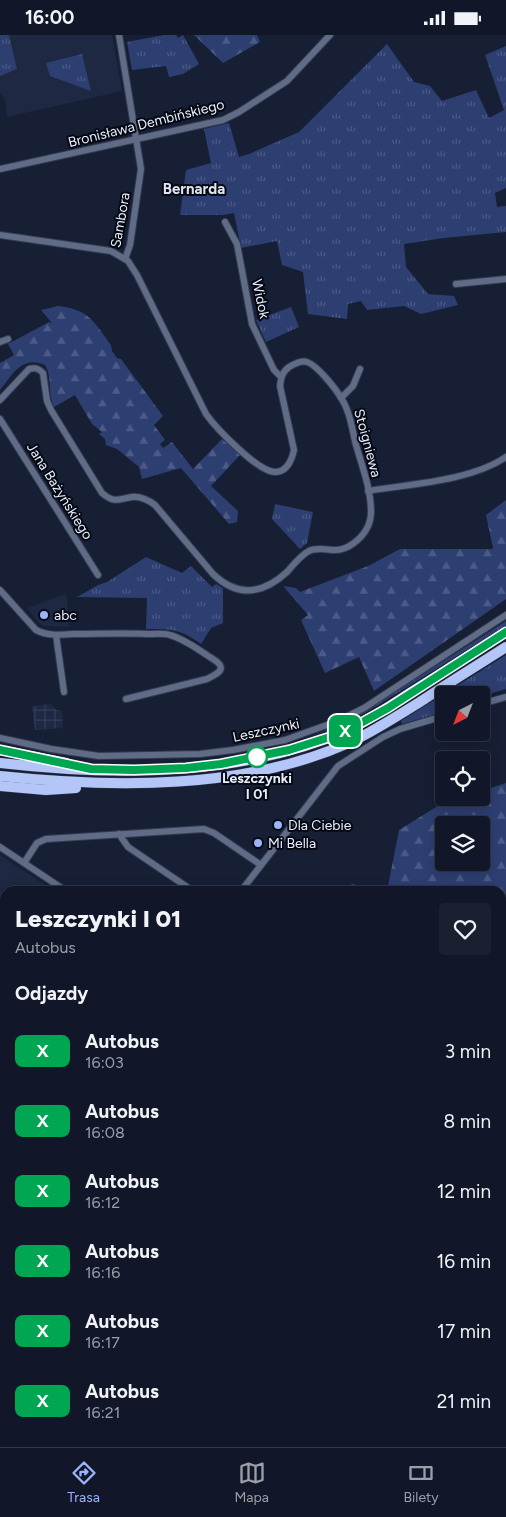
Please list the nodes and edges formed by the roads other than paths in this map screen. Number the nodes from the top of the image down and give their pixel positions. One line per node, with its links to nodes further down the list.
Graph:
1 (119, 35): 3 (street, Sambora)
2 (330, 35): 3 (street, Bronisława Dembińskiego)
3 (137, 139): 4 (street, Bronisława Dembińskiego); 7 (street, Sambora)
4 (0, 169)
5 (226, 222): 13 (street, Widok)
6 (0, 235): 7 (street)
7 (125, 259): 13 (street, Sambora)
8 (506, 279): 9 (street)
9 (456, 284)
10 (8, 339): 11 (street)
11 (0, 343)
12 (360, 369): 14 (street)
13 (281, 377): 14 (street, Stoigniewa)
14 (341, 398): 18 (street, Stoigniewa)
15 (0, 400): 18 (street, Stoigniewa)
16 (0, 419): 19 (street, Jana Bażyńskiego)
17 (506, 457): 18 (street)
18 (368, 491)
19 (98, 575)
20 (0, 590): 23 (street)
21 (506, 615): 30 (street, Leszczynki)
22 (506, 632): 33 (highway)
23 (56, 635): 25 (street); 27 (street)
24 (506, 647): 35 (highway)
25 (64, 692)
26 (506, 697): 28 (street)
27 (126, 699)
28 (490, 701)
29 (435, 718): 40 (street)
30 (0, 738)
31 (0, 750): 33 (highway)
32 (0, 763): 33 (highway)
33 (91, 769)
34 (0, 776): 35 (highway)
35 (116, 784): 36 (highway)
36 (0, 786)
37 (119, 835): 39 (street); 40 (street); 42 (street)
38 (0, 847): 39 (street)
39 (24, 863): 41 (street)
40 (261, 865): 43 (street)
41 (58, 886)
42 (186, 886)
43 (245, 886)

